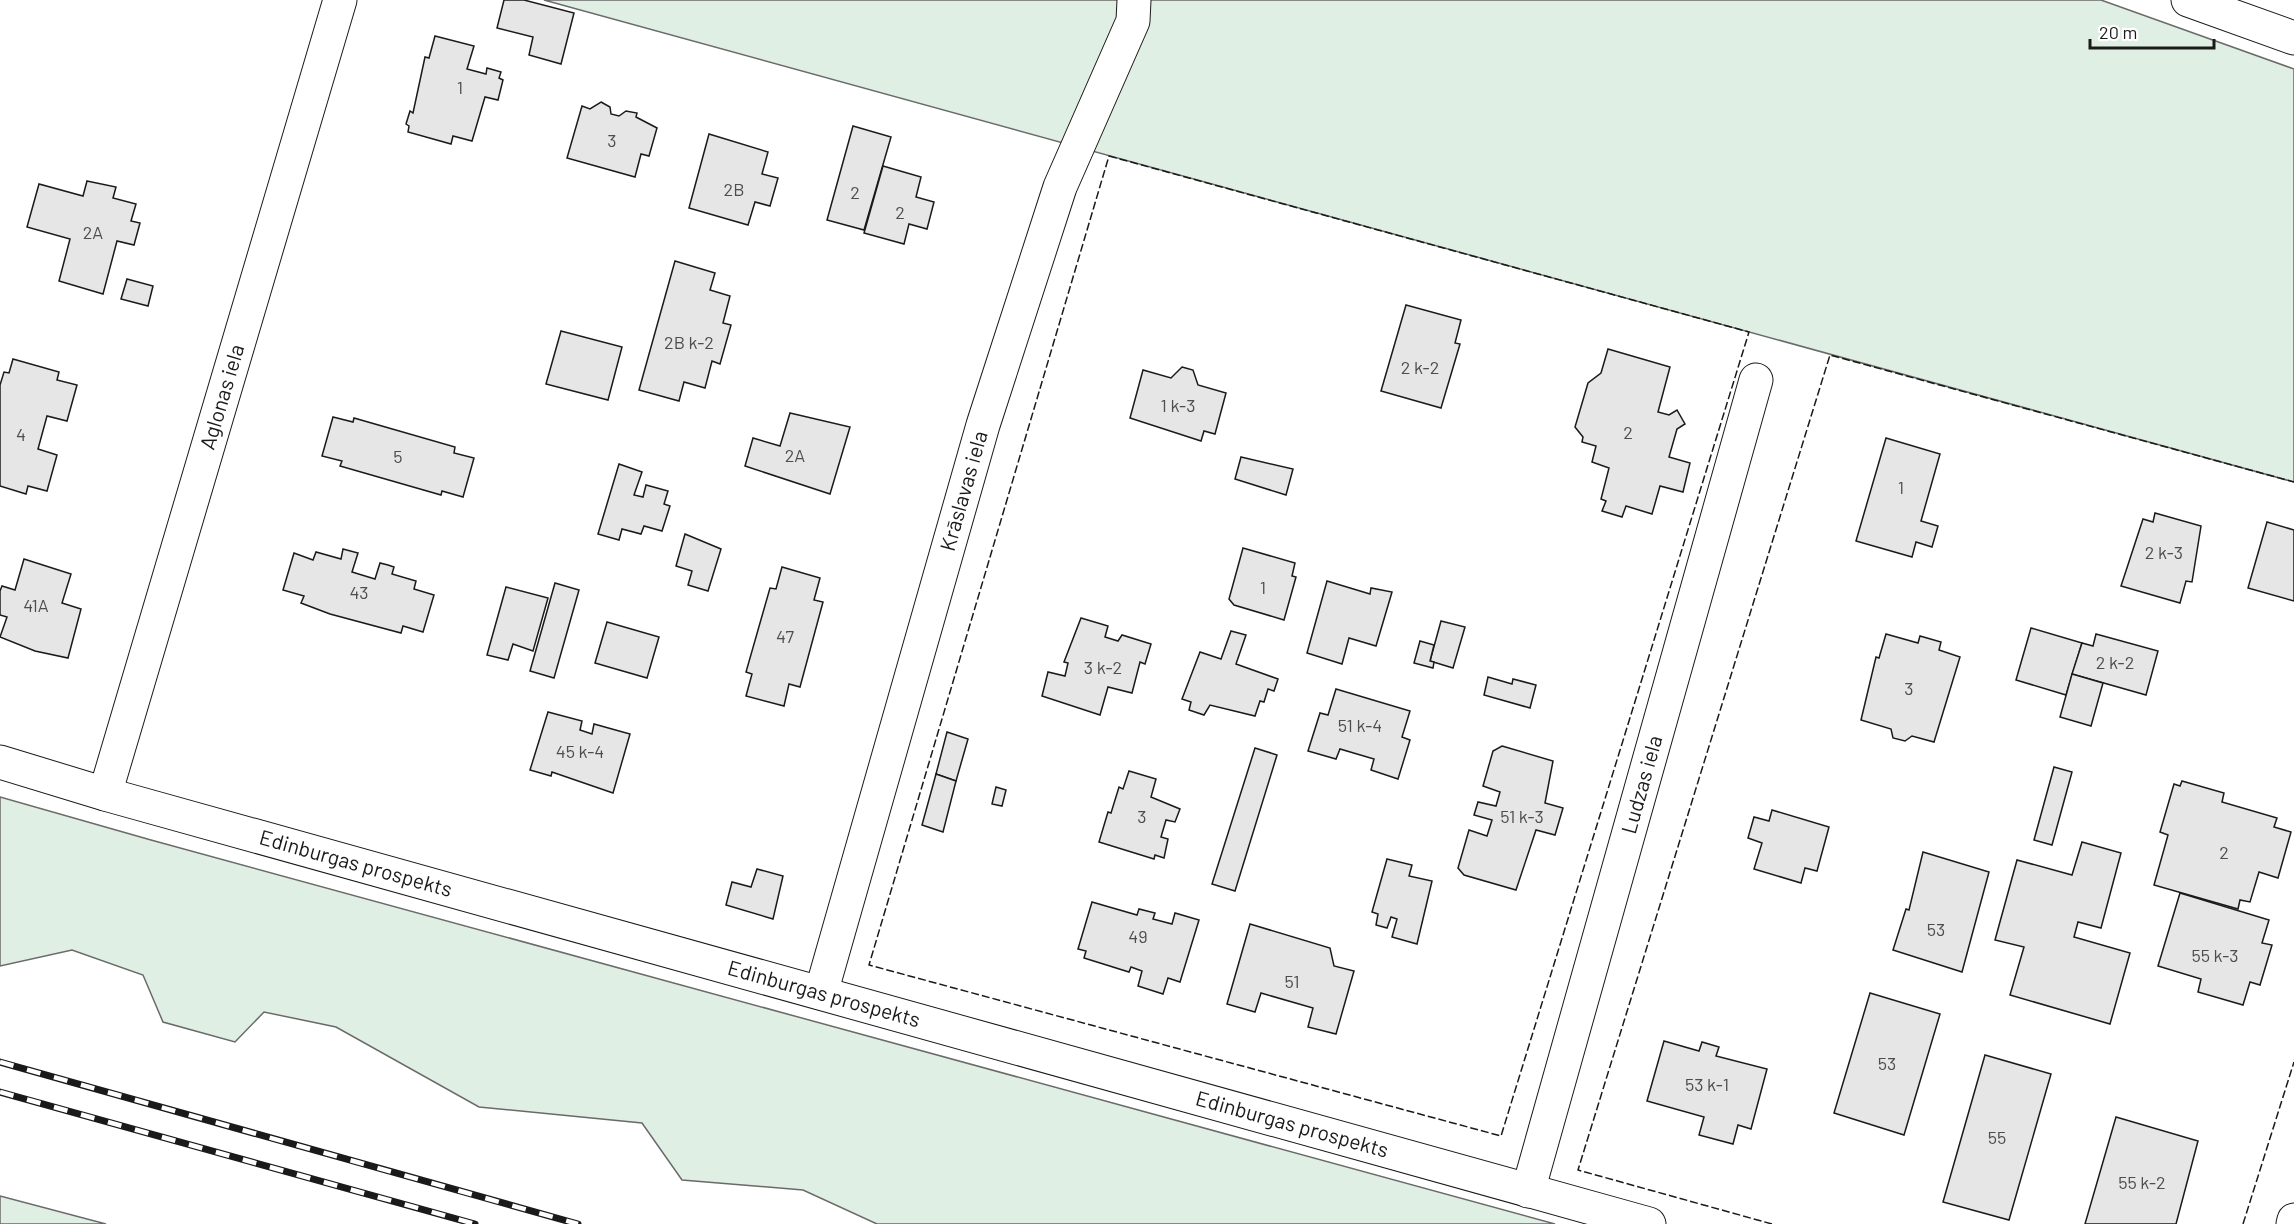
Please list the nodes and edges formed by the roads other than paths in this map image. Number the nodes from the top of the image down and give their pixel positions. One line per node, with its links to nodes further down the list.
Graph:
1 (340, 0): 7 (street, Aglonas iela)
2 (1134, 0): 8 (street, Krāslavas iela)
3 (2188, 0): 4 (street)
4 (2294, 38)
5 (1756, 380): 9 (street, Ludzas iela)
6 (0, 762): 7 (street, Edinburgas prospekts)
7 (105, 794): 8 (street, Edinburgas prospekts)
8 (821, 993): 9 (street, Edinburgas prospekts)
9 (1528, 1191): 11 (street, Edinburgas prospekts)
10 (2294, 1220): 12 (street)
11 (1649, 1224)
12 (2293, 1224)

